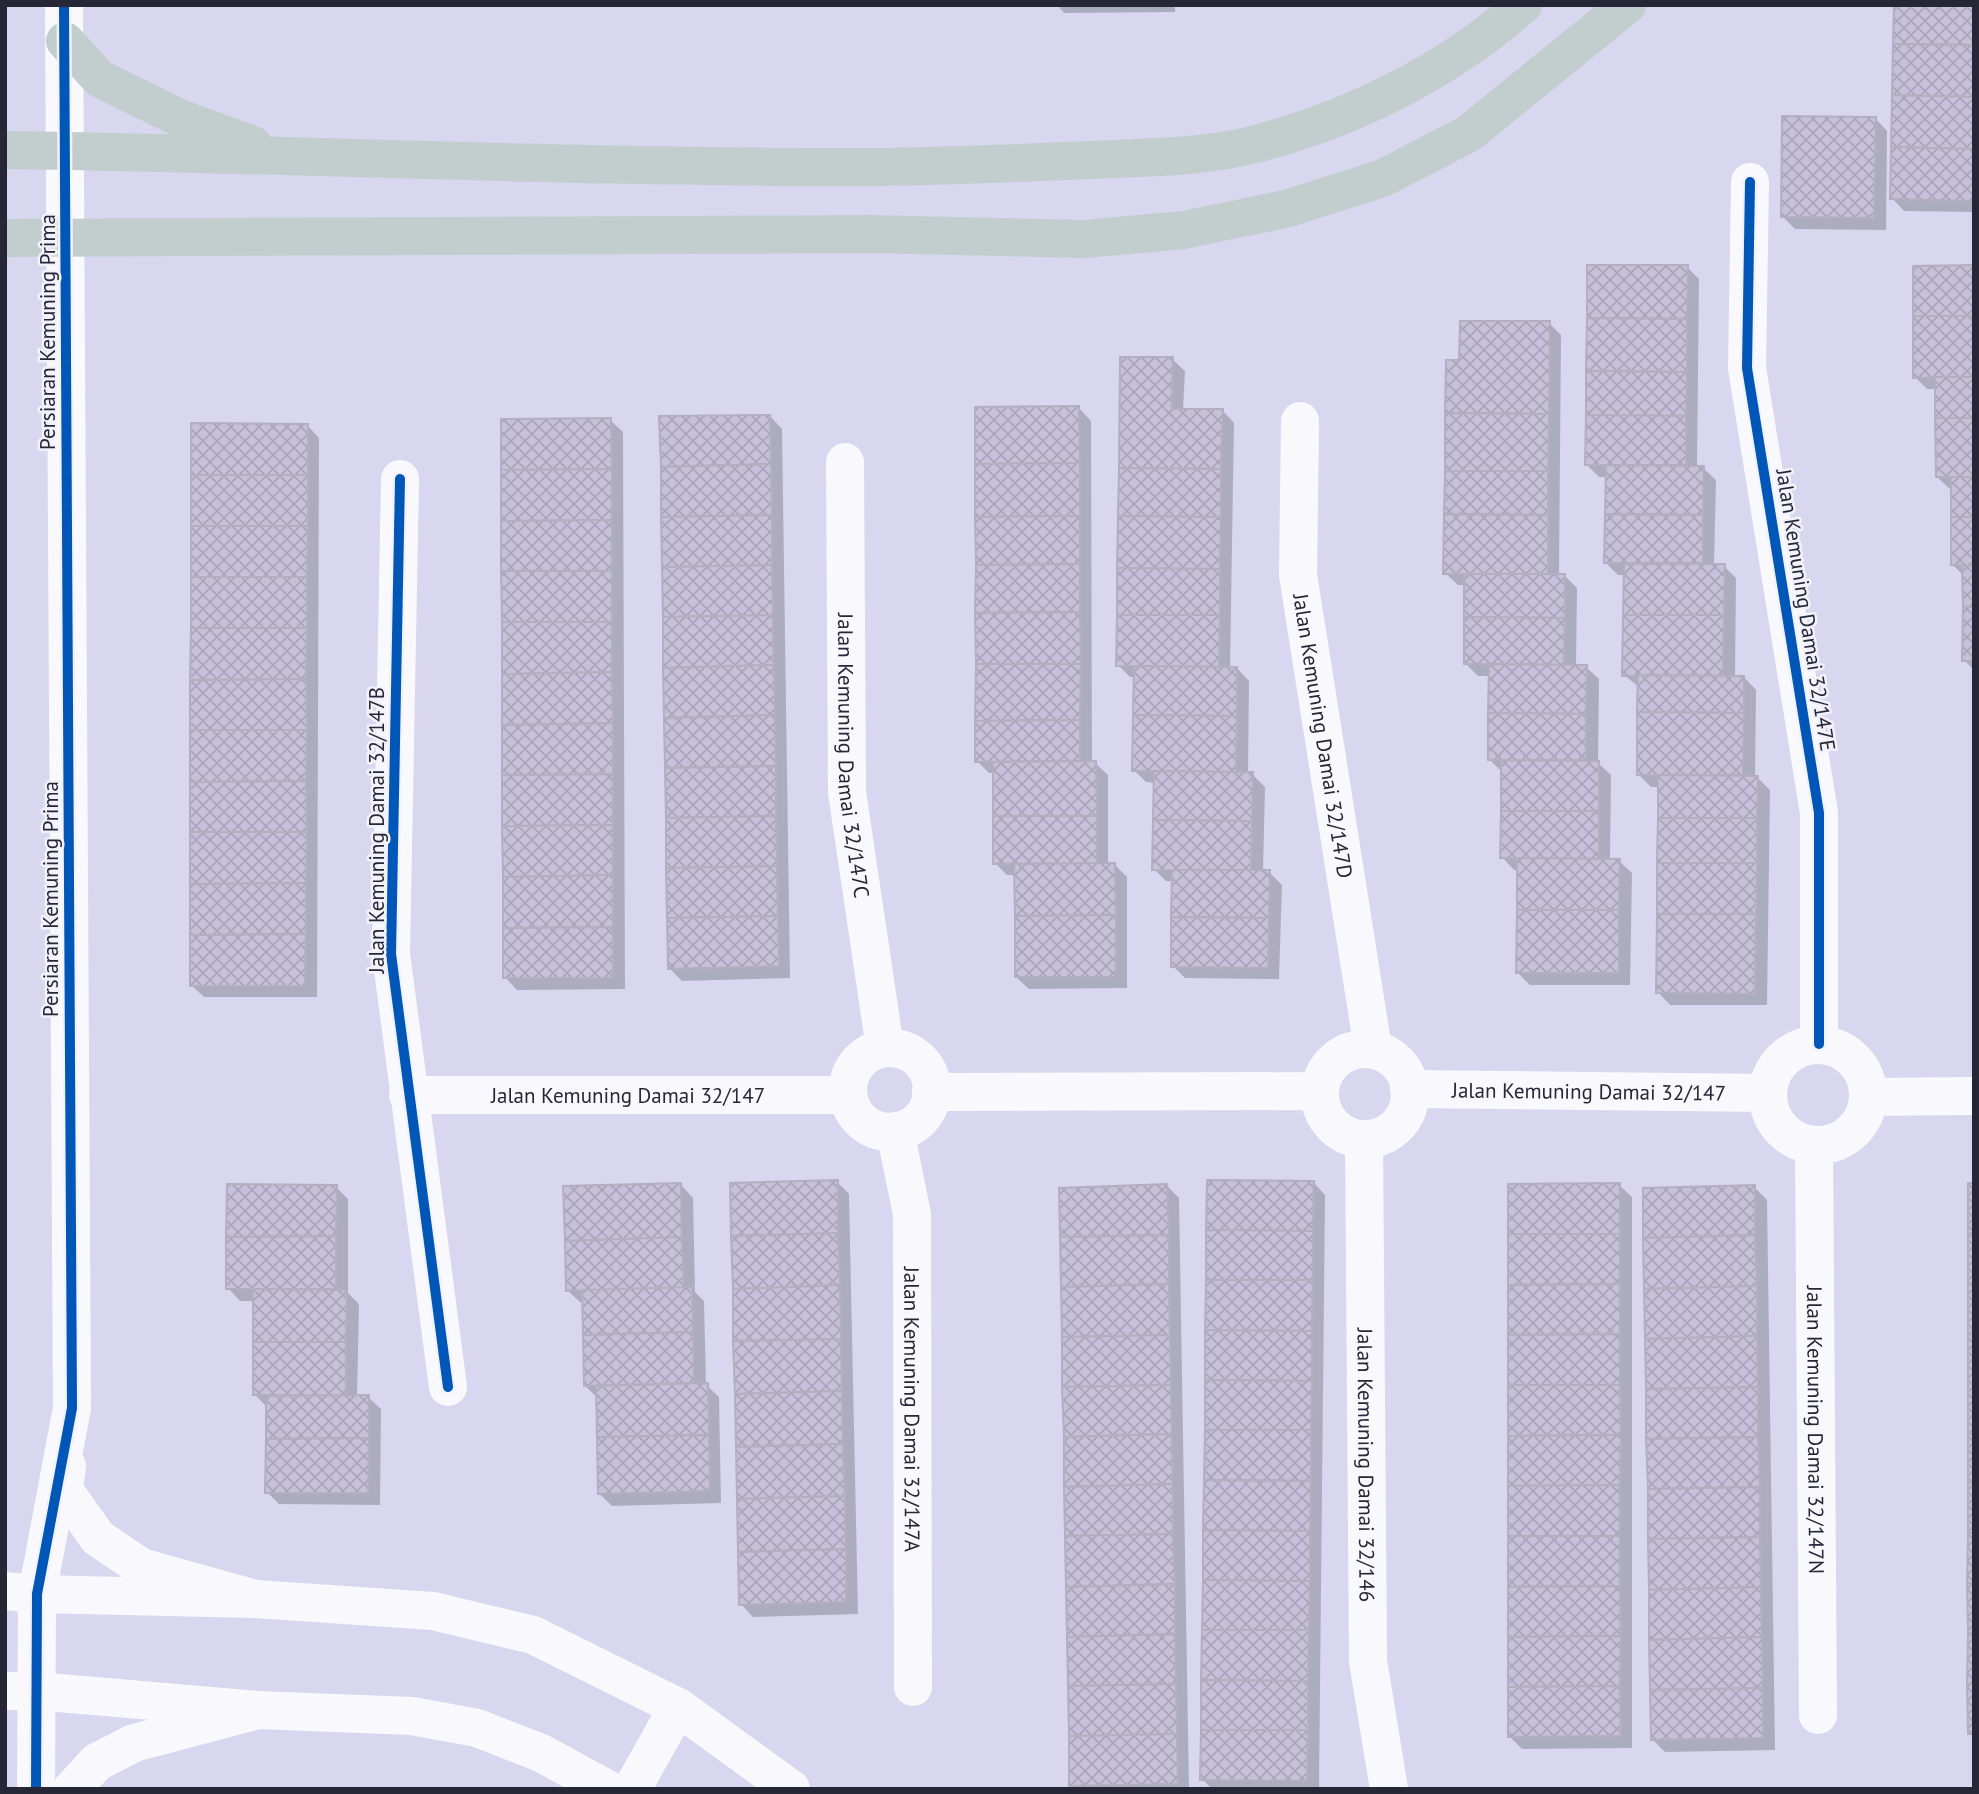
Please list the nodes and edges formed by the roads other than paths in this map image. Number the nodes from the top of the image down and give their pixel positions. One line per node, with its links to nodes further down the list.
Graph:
1 (1523, 5): 6 (highway)
2 (1627, 5): 8 (highway)
3 (64, 23): 5 (street, Persiaran Kemuning Prima); 6 (highway)
4 (5, 150): 5 (highway)
5 (65, 151): 6 (highway); 8 (street, Persiaran Kemuning Prima)
6 (282, 156)
7 (1750, 182): 13 (street, Jalan Kemuning Damai 32/147E)
8 (65, 238): 9 (highway); 28 (street, Persiaran Kemuning Prima)
9 (5, 239)
10 (1300, 421): 15 (street, Jalan Kemuning Damai 32/147D)
11 (845, 463): 14 (street, Jalan Kemuning Damai 32/147C)
12 (400, 479): 21 (street, Jalan Kemuning Damai 32/147B)
13 (1819, 1044): 19 (street); 23 (street)
14 (885, 1048): 17 (street); 20 (street)
15 (1373, 1049): 16 (street); 18 (street)
16 (1409, 1089): 19 (street, Jalan Kemuning Damai 32/147); 25 (street)
17 (931, 1091): 18 (street); 24 (street)
18 (1320, 1091): 25 (street)
19 (1768, 1093): 26 (street)
20 (848, 1095): 21 (street, Jalan Kemuning Damai 32/147); 24 (street)
21 (408, 1096): 27 (street, Jalan Kemuning Damai 32/147B)
22 (1974, 1096): 23 (street)
23 (1868, 1097): 26 (street)
24 (895, 1131): 31 (street, Jalan Kemuning Damai 32/147A)
25 (1364, 1139): 41 (street, Jalan Kemuning Damai 32/146)
26 (1814, 1145): 35 (street, Jalan Kemuning Damai 32/147N)
27 (448, 1387)
28 (72, 1408): 29 (street, Persiaran Kemuning Prima); 30 (street)
29 (21, 1592): 30 (street); 32 (street, Persiaran Kemuning Prima)
30 (255, 1599): 33 (street)
31 (913, 1687)
32 (21, 1691): 34 (street); 36 (street, Persiaran Kemuning Prima)
33 (678, 1707): 39 (street); 40 (street)
34 (258, 1710): 37 (street); 38 (street)
35 (1818, 1715)
36 (36, 1789)
37 (72, 1789)
38 (607, 1789)
39 (632, 1789)
40 (791, 1789)
41 (1389, 1789)

